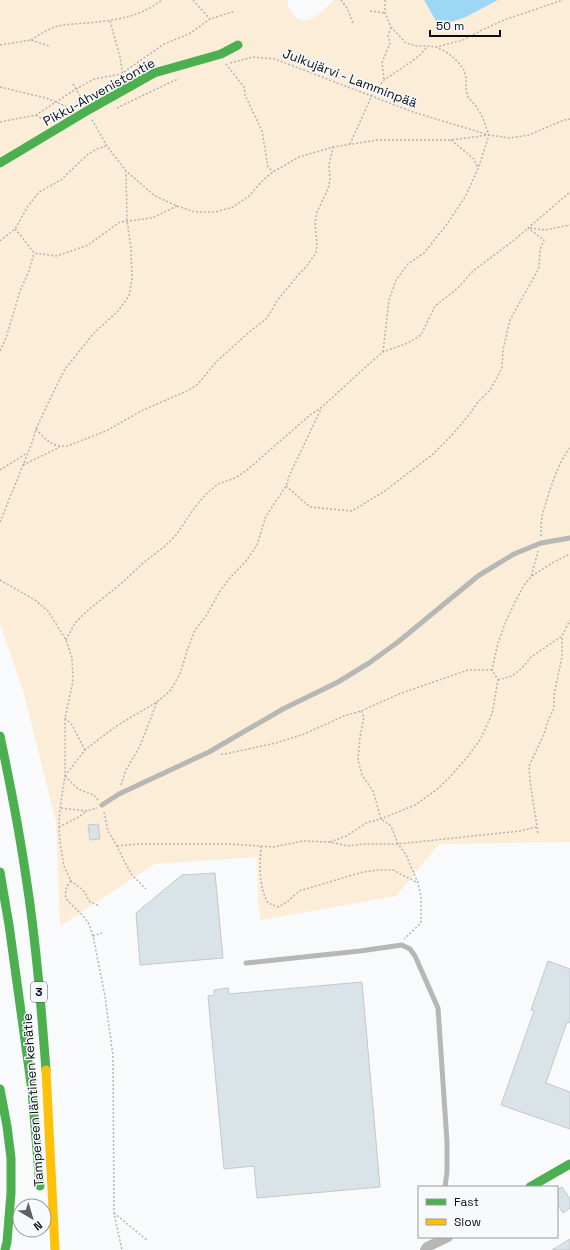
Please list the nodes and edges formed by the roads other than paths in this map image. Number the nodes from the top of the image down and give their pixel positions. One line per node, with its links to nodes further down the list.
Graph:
1 (238, 45): 2 (main road, Pikku-Ahvenistontie)
2 (0, 163)
3 (570, 538): 5 (lane)
4 (0, 736): 16 (main road, Tampereen läntinen kehätie / 3)
5 (102, 805)
6 (0, 872): 12 (main road, Tampereen läntinen kehätie / 3)
7 (246, 963): 10 (lane)
8 (0, 1089): 15 (main road)
9 (570, 1164): 11 (main road)
10 (445, 1186)
11 (532, 1186)
12 (40, 1198)
13 (446, 1238): 14 (street)
14 (427, 1246)
15 (5, 1250)
16 (55, 1250)

